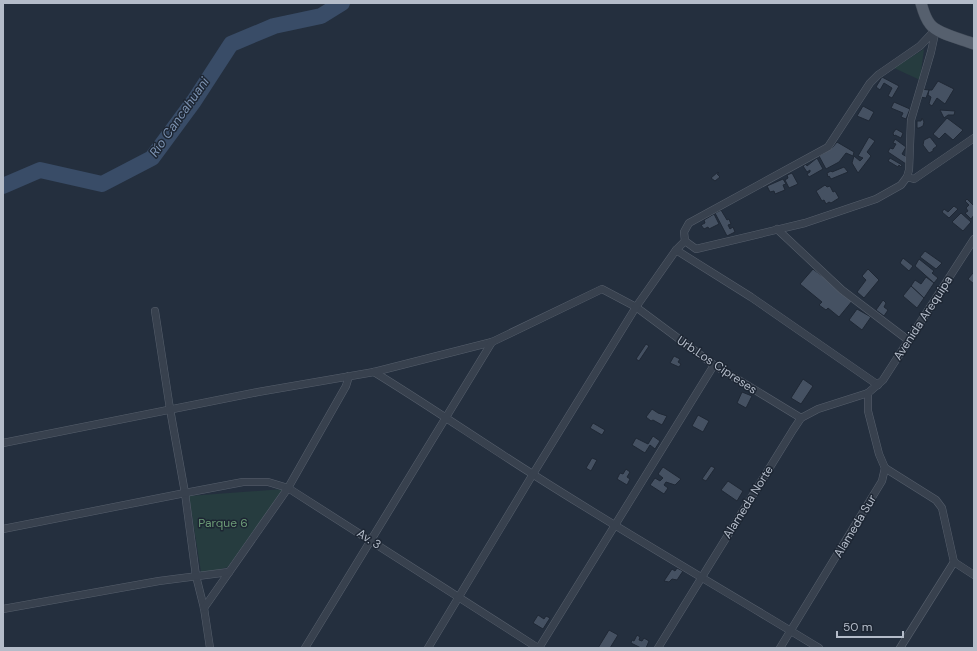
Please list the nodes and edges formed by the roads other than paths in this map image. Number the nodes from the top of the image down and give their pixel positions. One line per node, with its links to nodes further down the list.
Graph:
1 (921, 3): 2 (main road)
2 (936, 29): 3 (main road); 5 (street); 8 (street)
3 (974, 44)
4 (974, 138): 5 (street)
5 (907, 177): 6 (street)
6 (777, 229): 8 (street); 12 (street)
7 (974, 239): 12 (street, Avenida Arequipa)
8 (685, 241): 9 (street)
9 (676, 250): 10 (street); 17 (street)
10 (636, 307): 13 (street, Urb.Los Cipreses); 14 (street, Urb.Los Cipreses); 24 (street)
11 (155, 311): 19 (street)
12 (908, 340): 17 (street, Avenida Arequipa)
13 (492, 342): 15 (street); 20 (street)
14 (714, 365): 21 (street, Urb.Los Cipreses); 27 (street)
15 (374, 372): 16 (street); 20 (street)
16 (349, 376): 19 (street); 25 (street)
17 (878, 385): 18 (street, Avenida Arequipa)
18 (868, 393): 21 (street, Alameda Norte); 23 (street)
19 (170, 409): 22 (street); 26 (street)
20 (446, 417): 24 (street); 29 (street)
21 (801, 418): 34 (street, Alameda Norte)
22 (3, 443)
23 (885, 468): 30 (street); 38 (street, Alameda Sur)
24 (532, 474): 27 (street); 35 (street)
25 (288, 488): 26 (street, Av. 3); 29 (street, Av. 3); 31 (street)
26 (185, 493): 28 (street, Av. 3); 33 (street)
27 (615, 526): 34 (street); 42 (street)
28 (3, 529)
29 (371, 540): 35 (street, Av. 3); 40 (street)
30 (954, 562): 32 (street); 46 (street)
31 (229, 572): 33 (street); 36 (street)
32 (974, 575)
33 (196, 576): 36 (street); 37 (street)
34 (702, 578): 38 (street); 43 (street, Alameda Norte)
35 (459, 597): 41 (street); 42 (street, Av. 3)
36 (204, 608): 39 (street)
37 (3, 609)
38 (790, 631): 44 (street, Alameda Sur); 45 (street)
39 (210, 648)
40 (305, 648)
41 (428, 648)
42 (538, 648)
43 (658, 648)
44 (780, 648)
45 (819, 648)
46 (900, 648)

